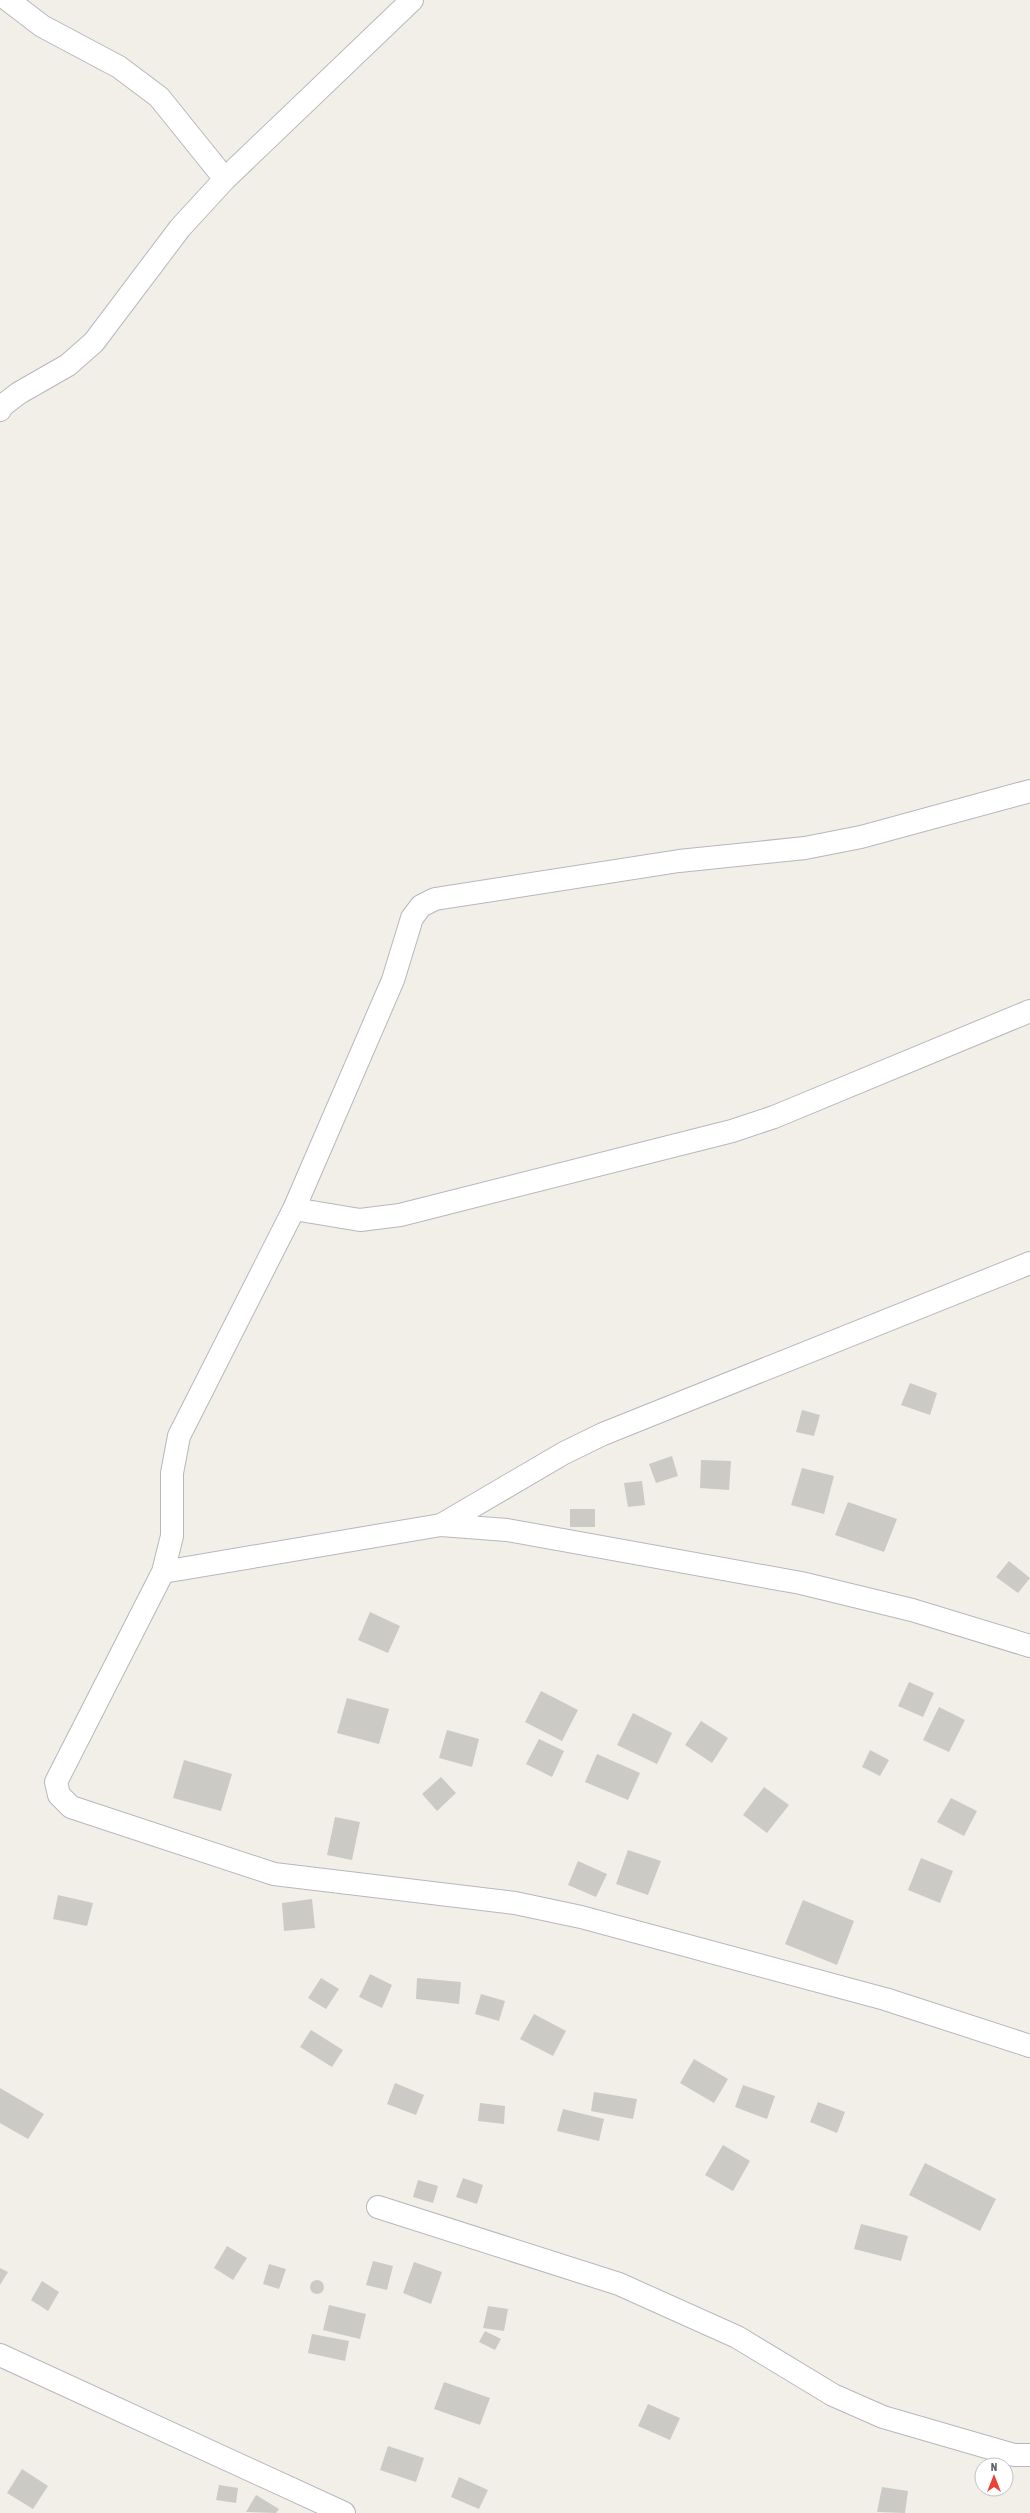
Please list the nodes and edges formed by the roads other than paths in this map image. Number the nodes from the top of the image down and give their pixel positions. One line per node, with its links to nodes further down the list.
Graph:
1 (8, 0): 3 (street)
2 (412, 0): 3 (street)
3 (225, 179): 4 (street)
4 (0, 410)
5 (1030, 791): 7 (street)
6 (1030, 1010): 7 (street)
7 (294, 1209): 10 (street)
8 (1030, 1263): 9 (street)
9 (441, 1525): 10 (street); 11 (street)
10 (163, 1572): 12 (street)
11 (1030, 1646)
12 (1030, 2046)
13 (378, 2208): 15 (street)
14 (0, 2355): 16 (street)
15 (1030, 2455)
16 (344, 2513)

